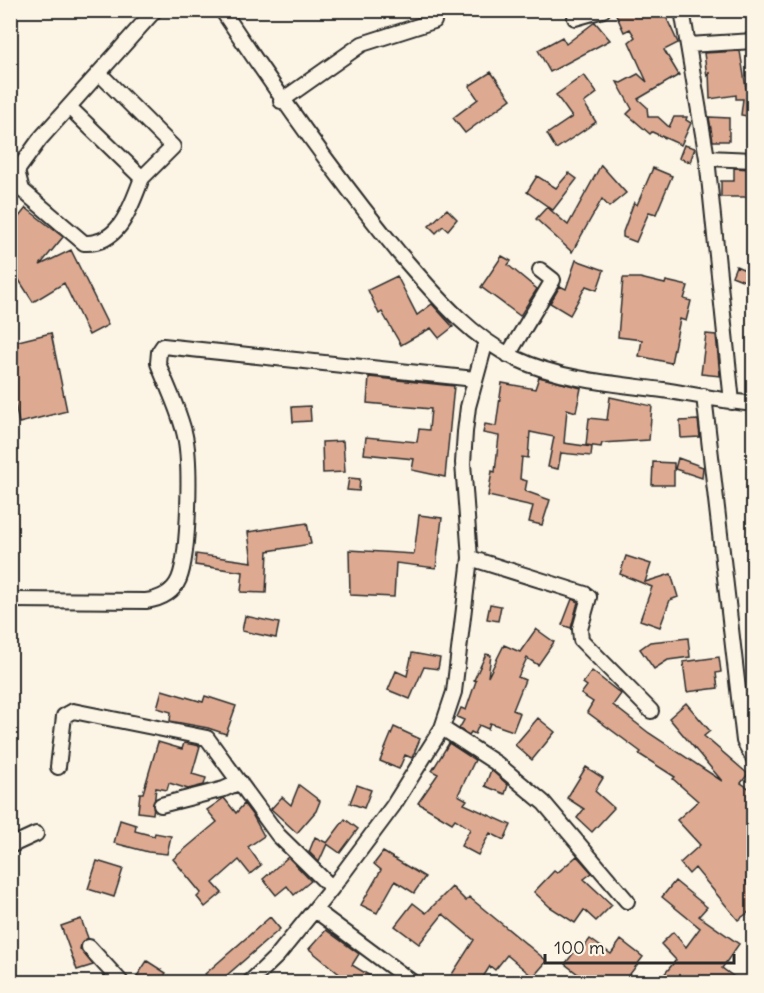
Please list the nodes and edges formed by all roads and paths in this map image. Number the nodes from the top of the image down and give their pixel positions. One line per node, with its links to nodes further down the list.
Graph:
1 (155, 10): 9 (street)
2 (222, 10): 10 (street)
3 (435, 10): 10 (street)
4 (603, 10): 6 (street)
5 (682, 10): 8 (street)
6 (574, 18)
7 (753, 41): 8 (street)
8 (688, 45): 12 (street)
9 (99, 73): 11 (street); 14 (street)
10 (281, 101): 16 (street)
11 (69, 107): 14 (street); 14 (street)
12 (707, 158): 13 (street); 20 (street)
13 (753, 160)
14 (142, 178)
15 (540, 270): 17 (street)
16 (486, 341): 17 (street); 18 (street)
17 (508, 355): 19 (street)
18 (475, 379): 22 (street); 23 (street)
19 (704, 396): 20 (street); 26 (street)
20 (732, 402): 21 (street)
21 (753, 404)
22 (470, 558): 24 (street); 25 (street)
23 (10, 600)
24 (651, 711)
25 (442, 728): 32 (street); 33 (street)
26 (753, 759)
27 (58, 767): 28 (street)
28 (240, 782): 29 (street); 32 (street)
29 (161, 805)
30 (36, 834): 31 (street)
31 (10, 846)
32 (332, 888): 34 (street)
33 (627, 900)
34 (315, 910): 37 (street); 38 (street)
35 (89, 947): 36 (street)
36 (121, 982)
37 (250, 982)
38 (412, 982)

